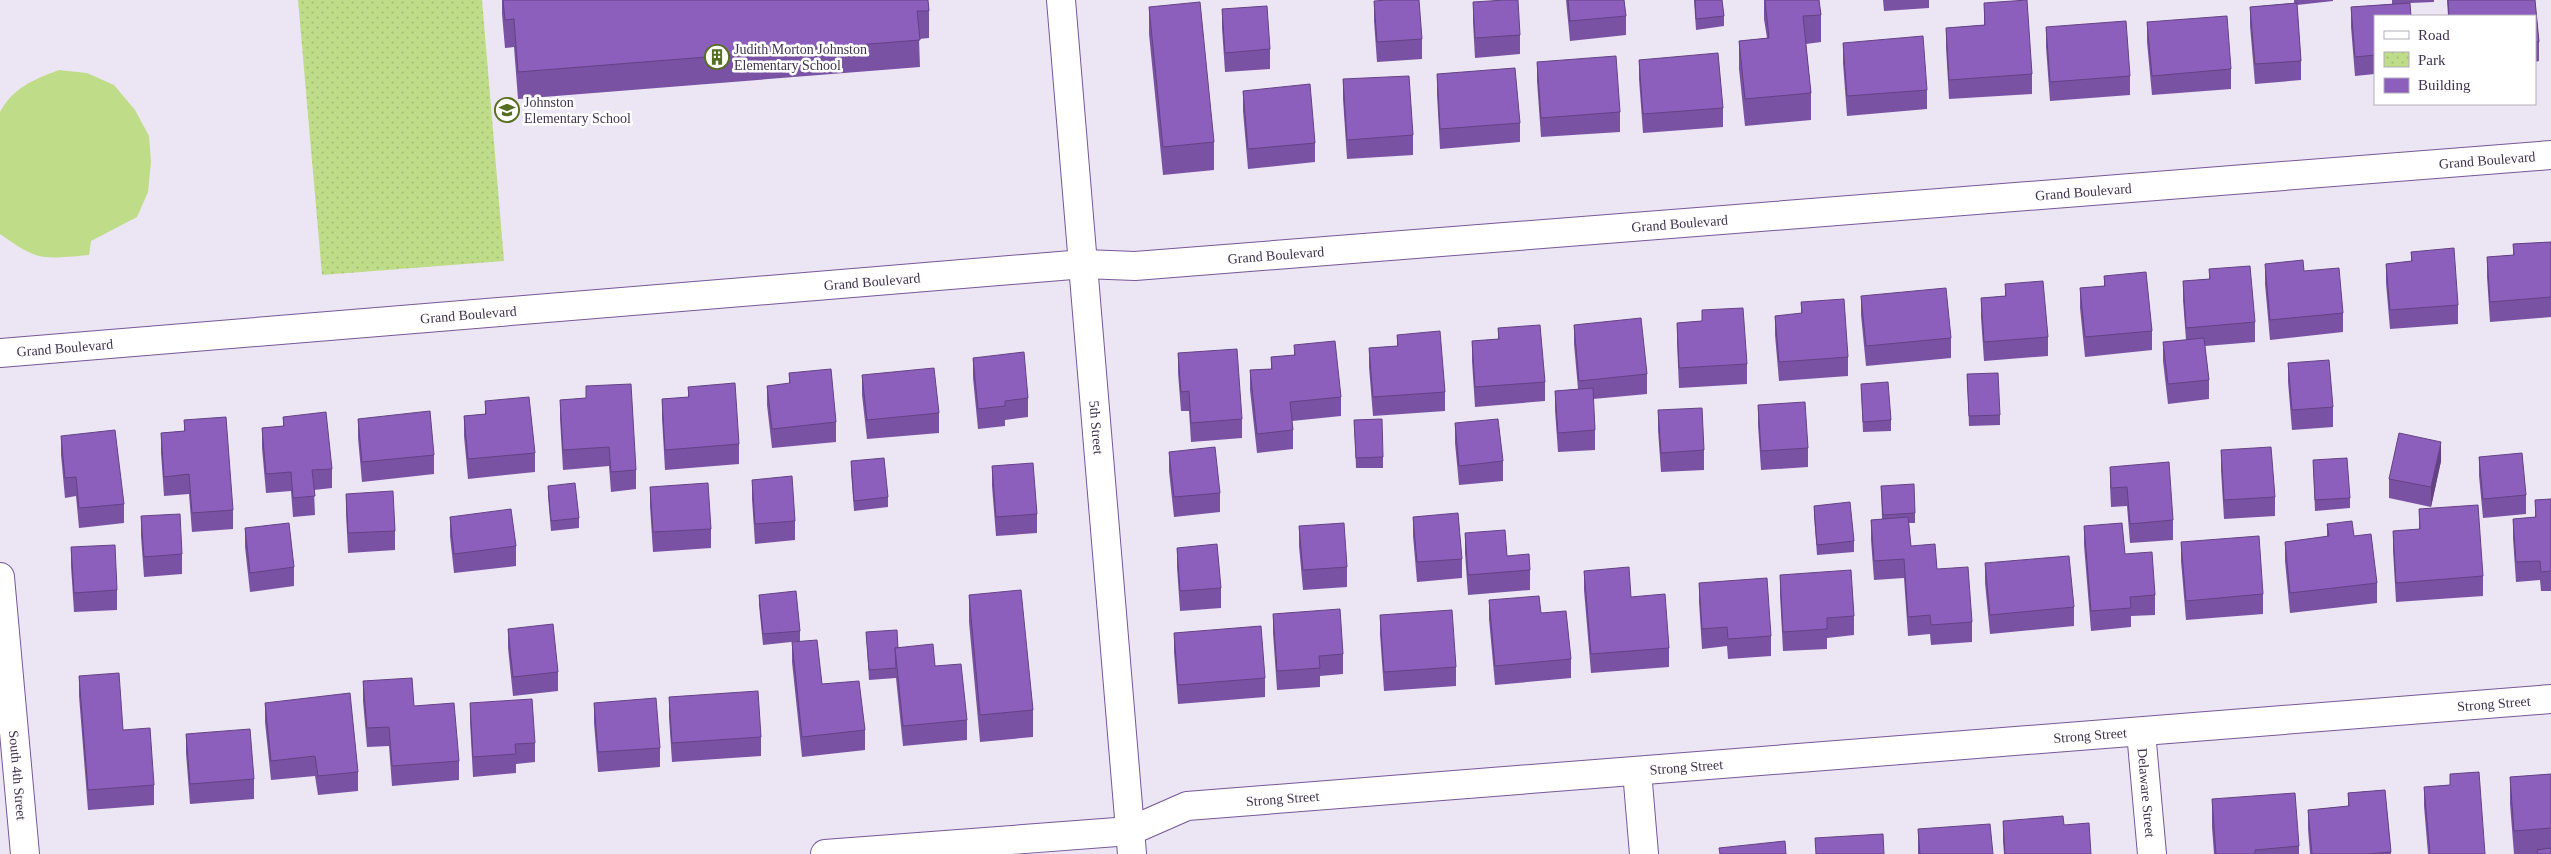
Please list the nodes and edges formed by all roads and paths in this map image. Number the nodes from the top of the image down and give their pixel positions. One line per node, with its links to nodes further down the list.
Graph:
1 (1061, 0): 3 (street, 5th Street)
2 (2551, 154): 3 (street, Grand Boulevard)
3 (1084, 264): 4 (street, Grand Boulevard); 9 (street, 5th Street)
4 (0, 353)
5 (0, 577): 10 (street, South 4th Street)
6 (2551, 699): 7 (street, Strong Street)
7 (2141, 732): 8 (street, Strong Street); 13 (street, Delaware Street)
8 (1638, 772): 9 (street, Strong Street); 12 (street)
9 (1131, 842): 11 (street, Strong Street)
10 (25, 854)
11 (825, 854)
12 (1644, 854)
13 (2152, 854)

